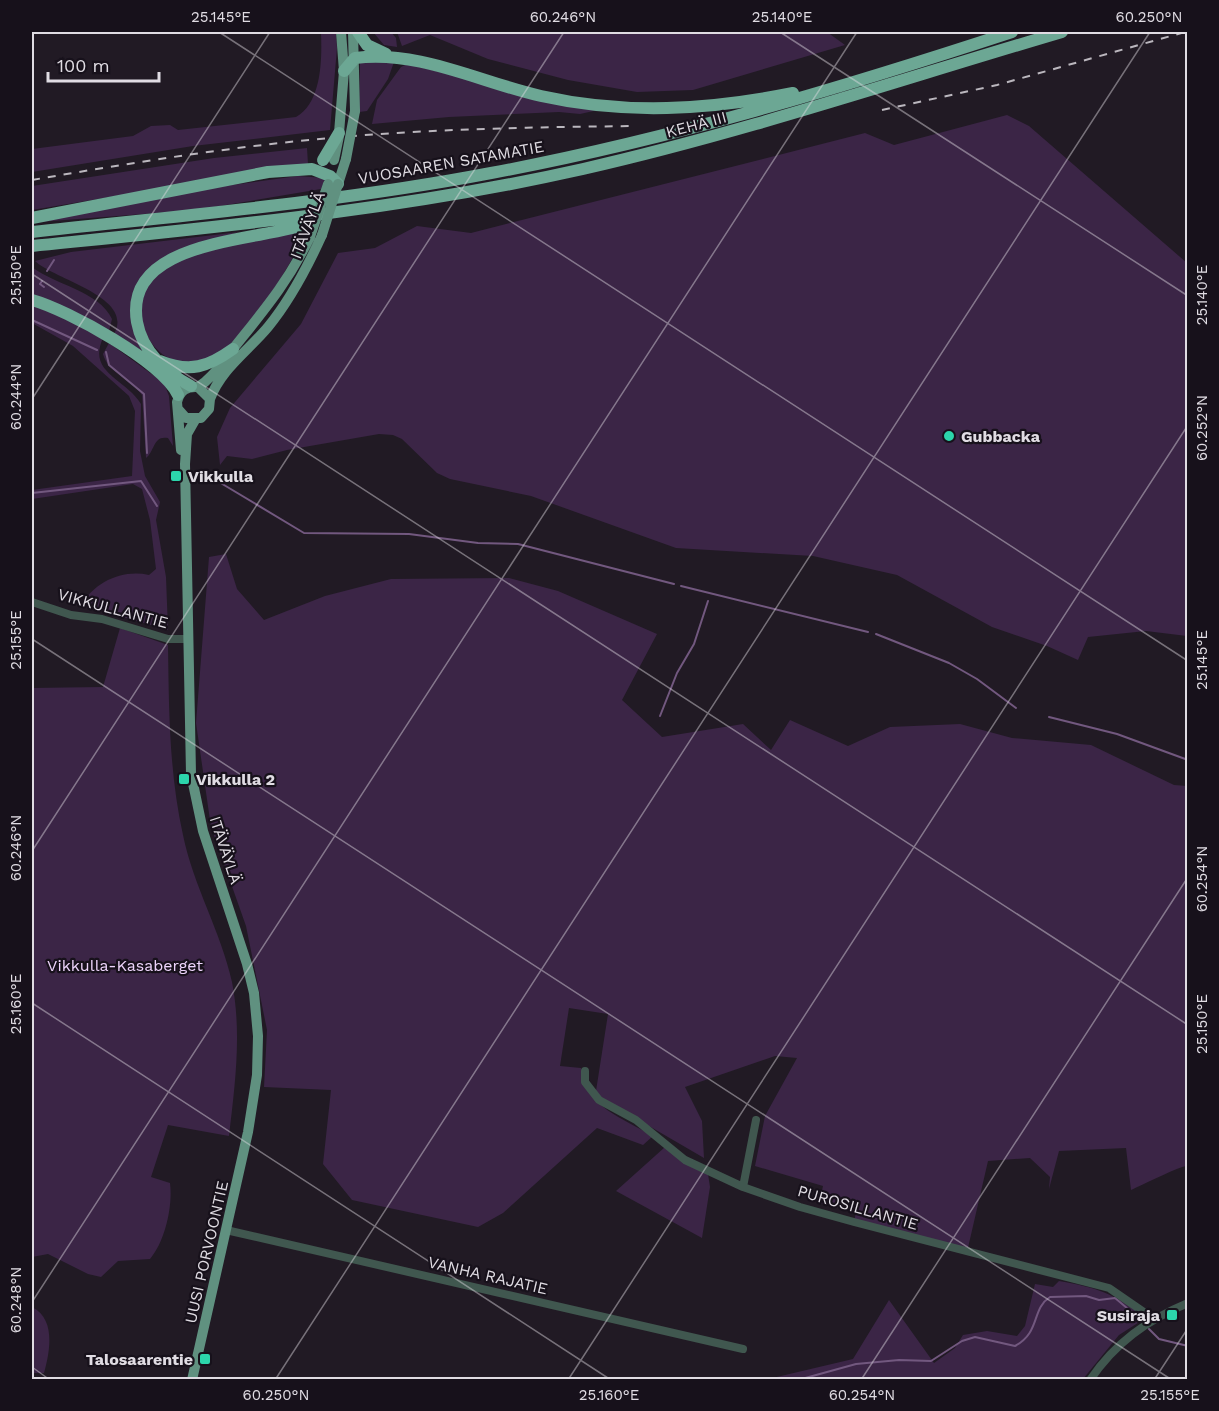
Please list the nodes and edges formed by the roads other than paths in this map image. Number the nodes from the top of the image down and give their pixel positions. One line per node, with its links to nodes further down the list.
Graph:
1 (341, 32): 8 (main road)
2 (353, 32): 7 (main road, ITÄVÄYLÄ)
3 (358, 32): 6 (highway)
4 (1012, 32): 9 (highway)
5 (1062, 32): 14 (highway, KEHÄ III)
6 (396, 57): 7 (highway); 9 (highway)
7 (356, 58): 8 (highway); 13 (main road, ITÄVÄYLÄ, bridge)
8 (344, 71): 10 (main road)
9 (867, 78): 16 (highway, VUOSAAREN SATAMATIE)
10 (339, 133): 11 (highway, bridge)
11 (329, 160): 12 (highway); 13 (main road, ITÄVÄYLÄ)
12 (312, 170): 13 (highway); 15 (highway)
13 (332, 182): 19 (main road, ITÄVÄYLÄ, bridge); 23 (main road, ITÄVÄYLÄ, bridge)
14 (331, 214): 17 (highway); 20 (highway)
15 (32, 218)
16 (32, 232)
17 (32, 246)
18 (32, 300): 22 (highway)
19 (233, 349): 20 (highway); 21 (main road, ITÄVÄYLÄ)
20 (156, 359): 21 (highway)
21 (194, 386): 22 (main road); 23 (main road)
22 (178, 396): 24 (main road)
23 (210, 399): 25 (main road)
24 (178, 409): 25 (main road); 26 (main road, ITÄVÄYLÄ)
25 (195, 420): 26 (main road, ITÄVÄYLÄ)
26 (184, 464): 28 (main road, ITÄVÄYLÄ)
27 (32, 602): 28 (street, VIKKULLANTIE)
28 (188, 639): 31 (main road, ITÄVÄYLÄ)
29 (585, 1071): 32 (street, PUROSILLANTIE)
30 (756, 1120): 32 (street)
31 (248, 1132): 33 (main road, UUSI PORVOONTIE)
32 (743, 1187): 35 (street, PUROSILLANTIE)
33 (226, 1230): 36 (street, VANHA RAJATIE); 37 (main road, UUSI PORVOONTIE)
34 (1188, 1303): 35 (street)
35 (1154, 1319): 38 (street)
36 (743, 1349)
37 (192, 1380)
38 (1090, 1380)

